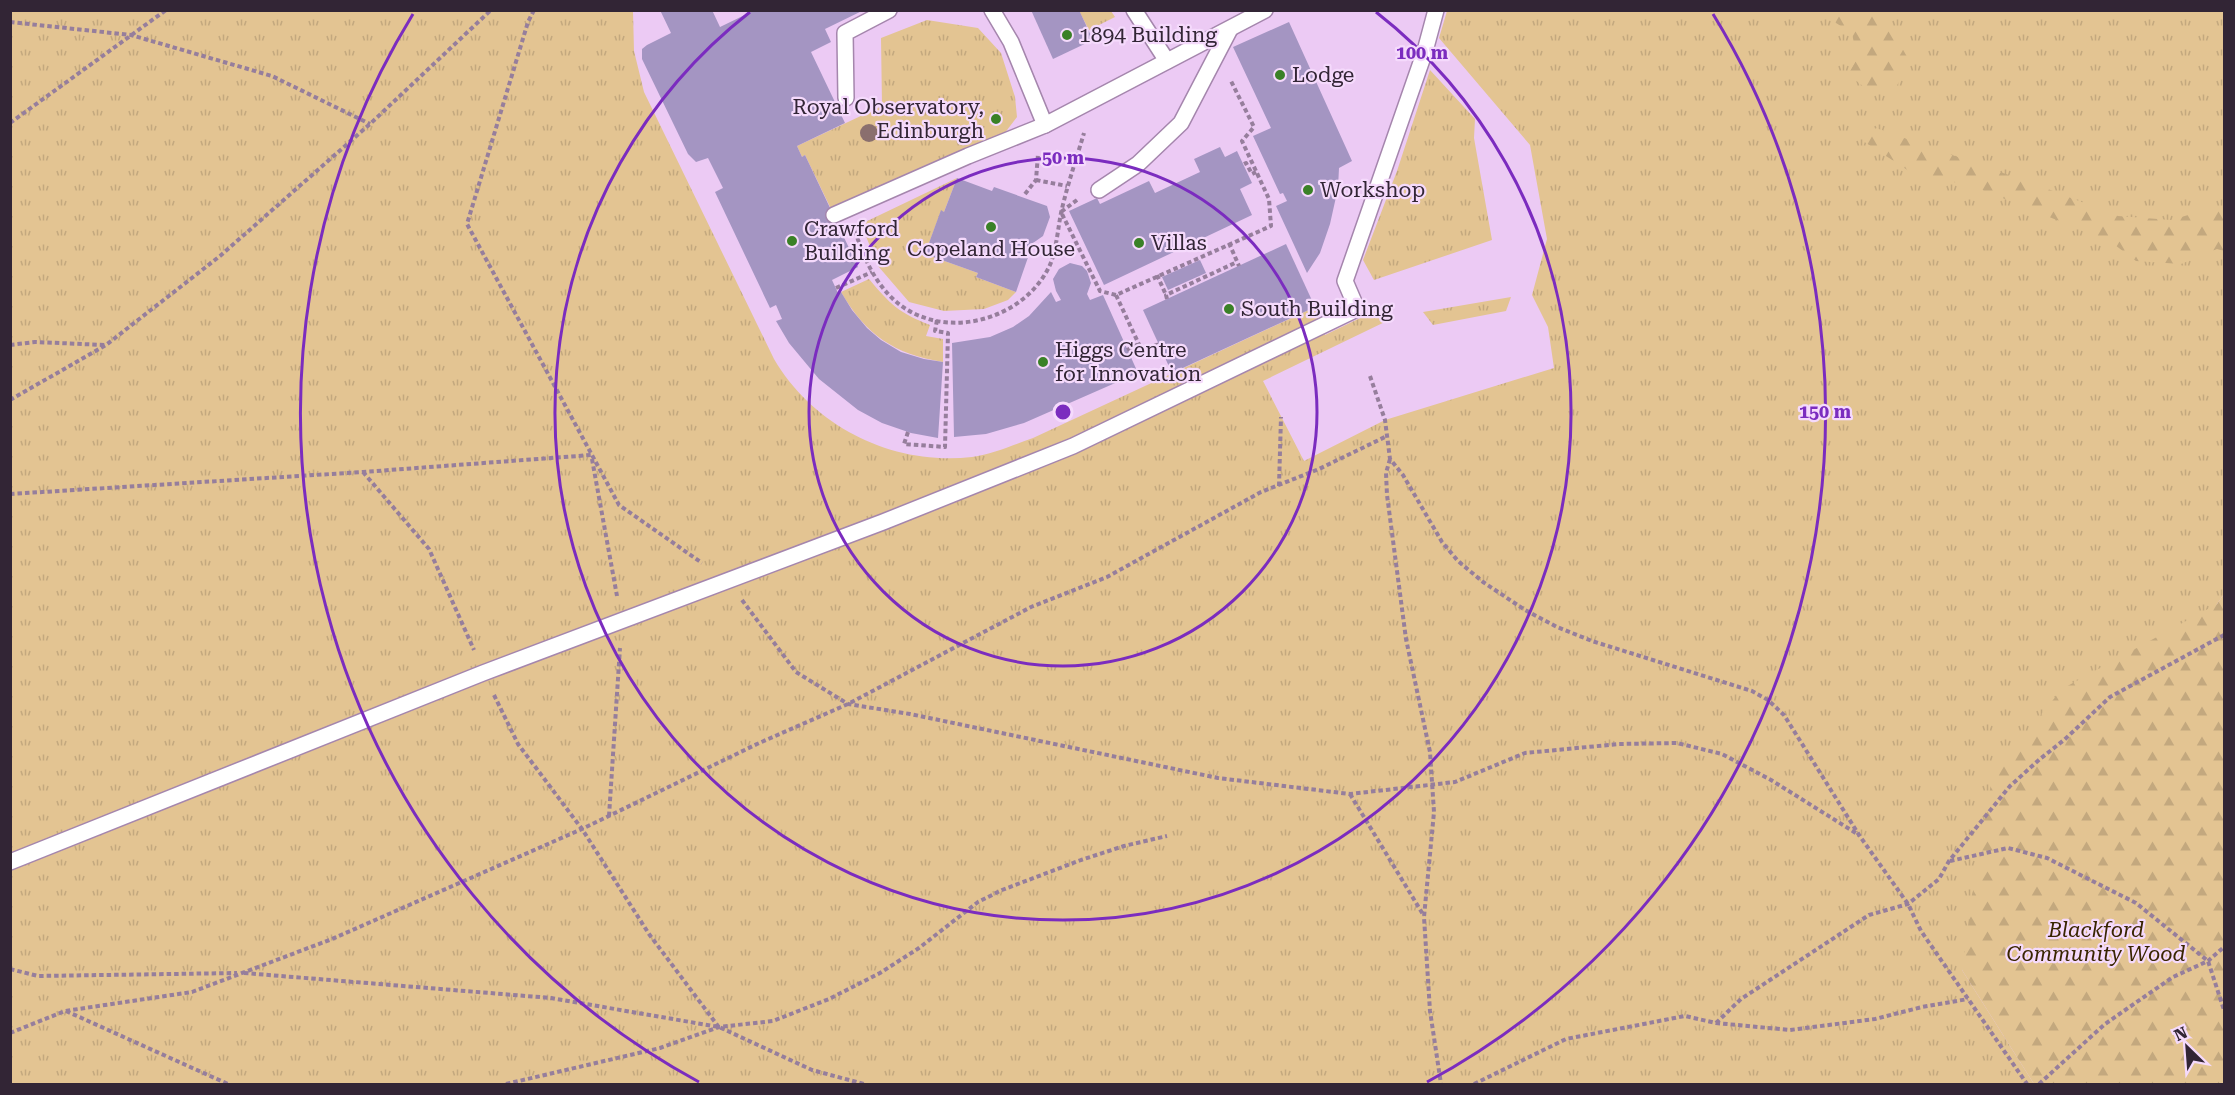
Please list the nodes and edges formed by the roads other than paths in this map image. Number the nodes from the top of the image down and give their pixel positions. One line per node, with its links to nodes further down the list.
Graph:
1 (890, 10): 8 (lane)
2 (992, 10): 9 (lane)
3 (1134, 10): 7 (lane)
4 (1265, 10): 6 (lane)
5 (1436, 10): 12 (lane)
6 (1230, 29): 7 (lane); 10 (lane)
7 (1167, 61): 9 (lane)
8 (846, 98)
9 (1045, 125): 11 (lane)
10 (1099, 190)
11 (840, 212)
12 (10, 862)

